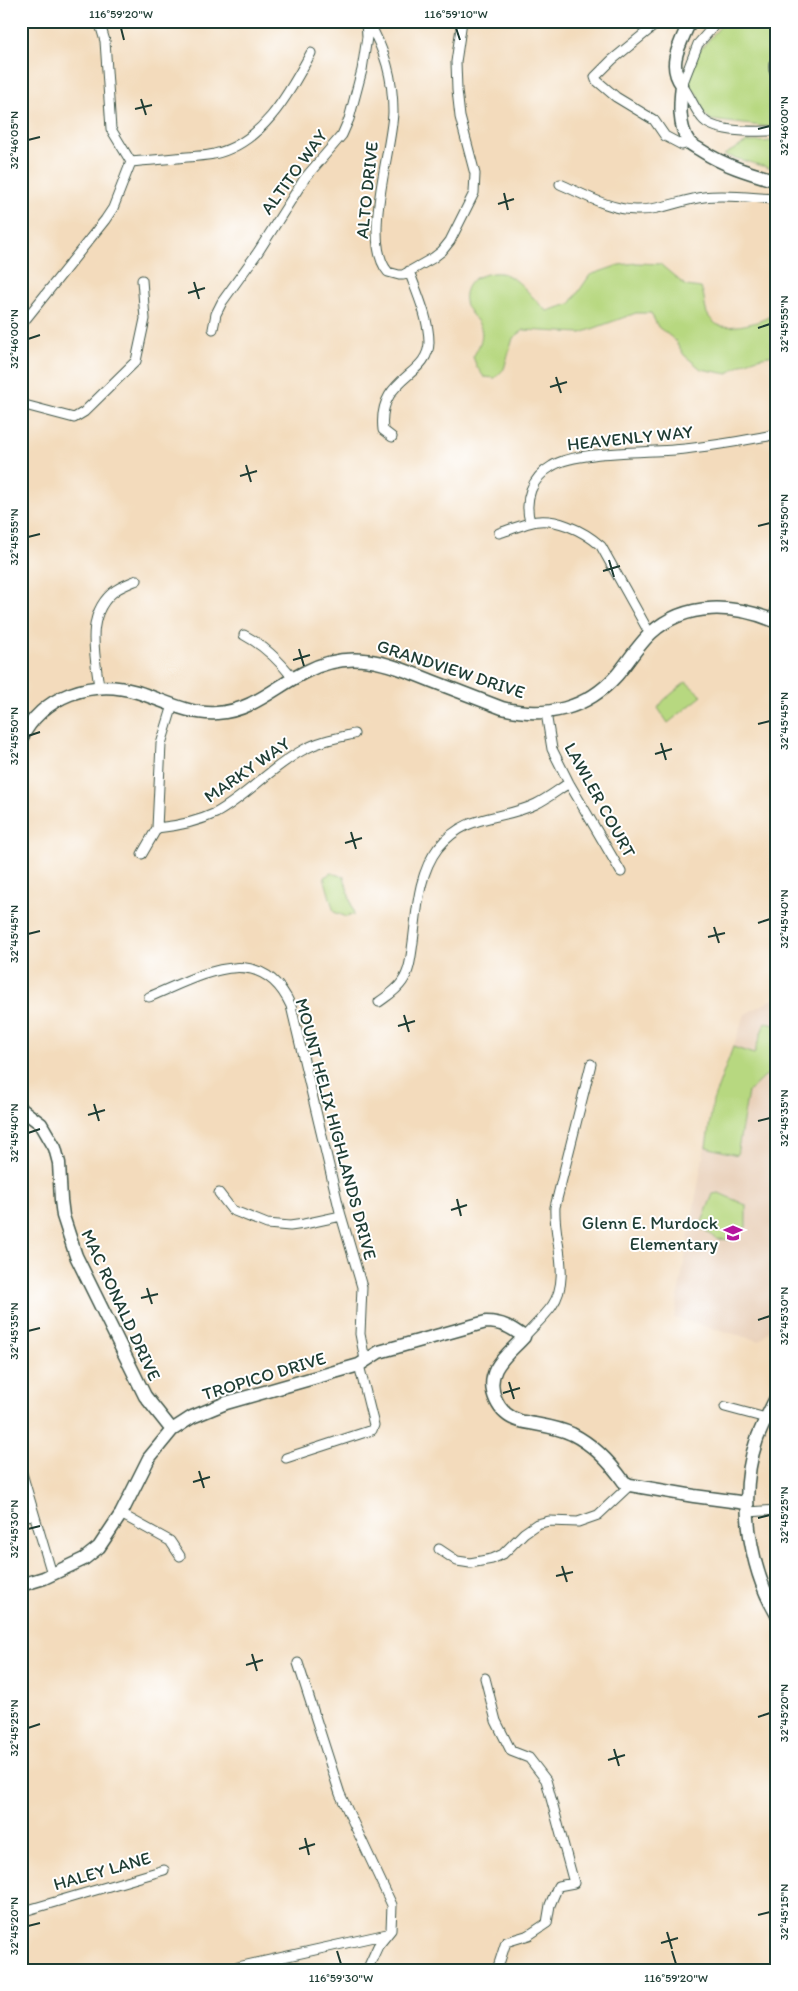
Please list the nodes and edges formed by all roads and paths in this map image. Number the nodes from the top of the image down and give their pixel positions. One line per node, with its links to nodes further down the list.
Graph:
1 (99, 21): 13 (street)
2 (367, 21): 17 (street, ALTO DRIVE); 20 (street, ALTITO WAY)
3 (462, 21): 17 (street)
4 (660, 21): 12 (street)
5 (690, 21): 10 (street)
6 (718, 21): 10 (street)
7 (311, 53): 13 (street)
8 (777, 58): 9 (street)
9 (777, 77)
10 (682, 85): 11 (street); 12 (street)
11 (777, 131)
12 (690, 143): 14 (street)
13 (130, 162): 19 (street)
14 (777, 180)
15 (560, 184): 16 (street)
16 (777, 199)
17 (409, 271): 23 (street)
18 (142, 280): 21 (street)
19 (21, 324)
20 (213, 329)
21 (21, 404)
22 (777, 432): 24 (street, HEAVENLY WAY)
23 (392, 437)
24 (530, 522): 25 (street); 29 (street)
25 (499, 532)
26 (137, 580): 32 (street)
27 (777, 607): 28 (street)
28 (774, 620): 29 (street, GRANDVIEW DRIVE)
29 (650, 634): 34 (street, GRANDVIEW DRIVE)
30 (244, 635): 31 (street)
31 (294, 678): 33 (street, GRANDVIEW DRIVE); 34 (street, GRANDVIEW DRIVE)
32 (99, 687): 33 (street, GRANDVIEW DRIVE); 36 (street, GRANDVIEW DRIVE)
33 (173, 705): 38 (street)
34 (546, 713): 37 (street, LAWLER COURT)
35 (354, 734): 38 (street, MARKY WAY)
36 (21, 739)
37 (568, 783): 40 (street, LAWLER COURT); 42 (street)
38 (157, 828): 39 (street)
39 (142, 854)
40 (621, 872)
41 (149, 997): 46 (street, MOUNT HELIX HIGHLANDS DRIVE)
42 (379, 1002)
43 (591, 1064): 47 (street)
44 (21, 1109): 52 (street, MAC RONALD DRIVE)
45 (219, 1193): 46 (street)
46 (341, 1216): 48 (street, MOUNT HELIX HIGHLANDS DRIVE)
47 (524, 1337): 48 (street, TROPICO DRIVE); 55 (street)
48 (362, 1362): 52 (street, TROPICO DRIVE); 53 (street, MOUNT HELIX HIGHLANDS DRIVE)
49 (777, 1396): 51 (street)
50 (725, 1407): 51 (street)
51 (766, 1418): 56 (street)
52 (172, 1430): 59 (street, TROPICO DRIVE)
53 (286, 1458)
54 (21, 1470): 58 (street)
55 (630, 1485): 56 (street); 61 (street)
56 (748, 1508): 57 (street); 65 (street)
57 (777, 1510)
58 (34, 1514): 60 (street); 63 (street)
59 (121, 1514): 62 (street); 63 (street, TROPICO DRIVE)
60 (21, 1518)
61 (439, 1549)
62 (180, 1556)
63 (52, 1574): 64 (street, TROPICO DRIVE)
64 (21, 1585)
65 (777, 1614)
66 (298, 1664): 70 (street)
67 (485, 1678): 73 (street)
68 (164, 1870): 69 (street, HALEY LANE)
69 (21, 1912)
70 (388, 1934): 71 (street); 72 (street)
71 (238, 1966)
72 (367, 1970)
73 (497, 1970)

